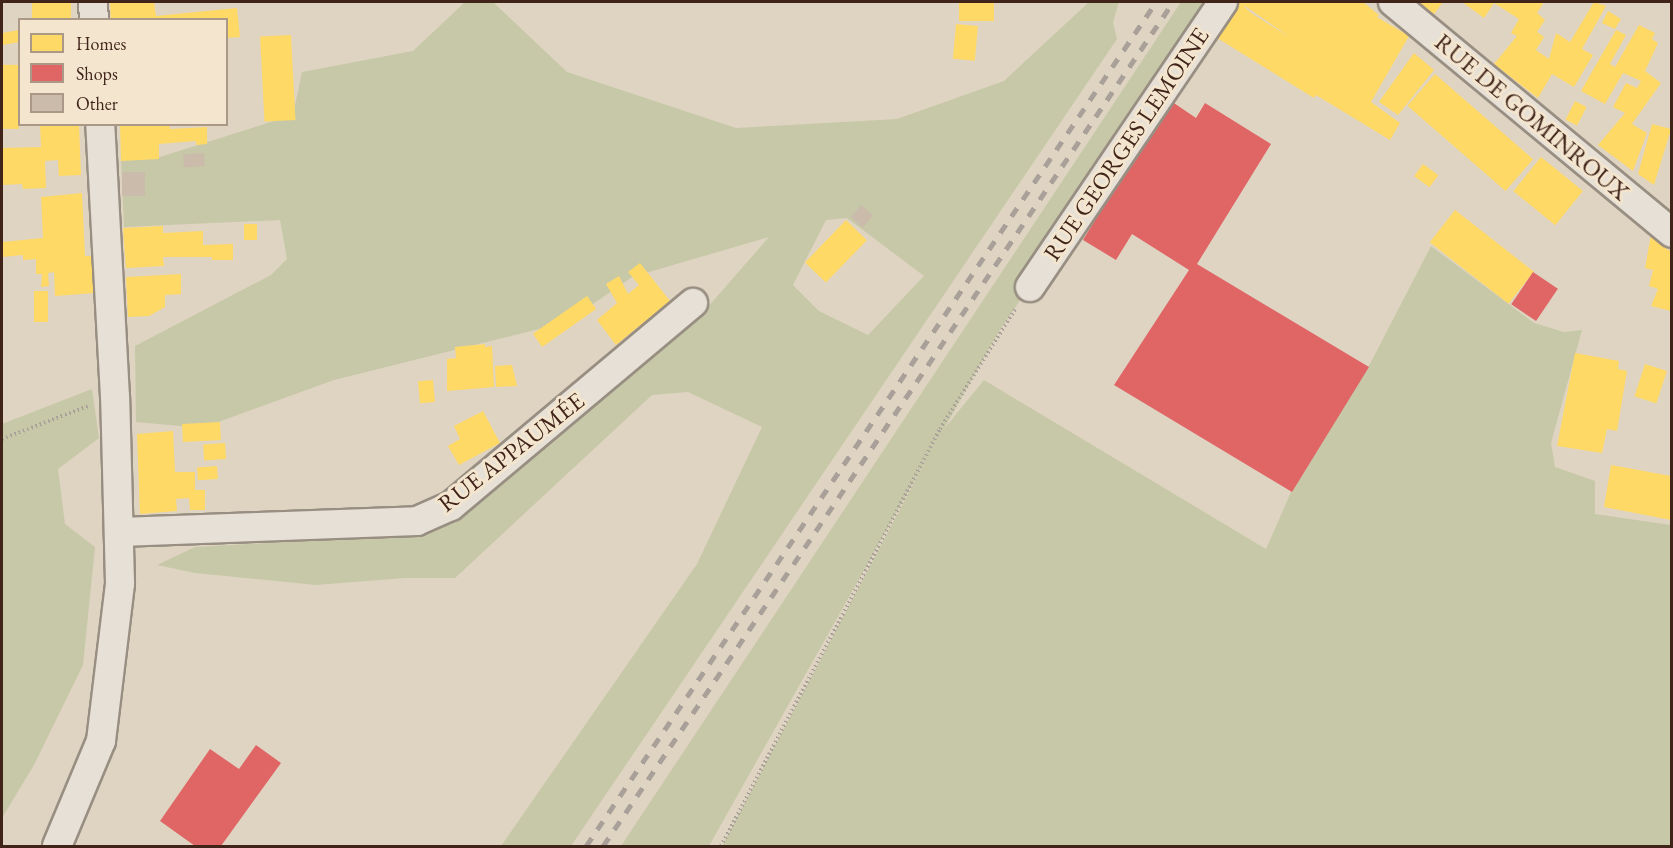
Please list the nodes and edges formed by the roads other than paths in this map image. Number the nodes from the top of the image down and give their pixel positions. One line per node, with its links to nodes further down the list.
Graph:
1 (93, 2): 4 (street)
2 (1223, 2): 7 (street, RUE GEORGES LEMOINE)
3 (1393, 2): 6 (street, RUE DE GOMINROUX)
4 (94, 18)
5 (100, 126): 9 (street)
6 (1671, 233)
7 (1030, 287)
8 (693, 303): 9 (street, RUE APPAUMÉE)
9 (120, 532): 10 (street)
10 (57, 846)

